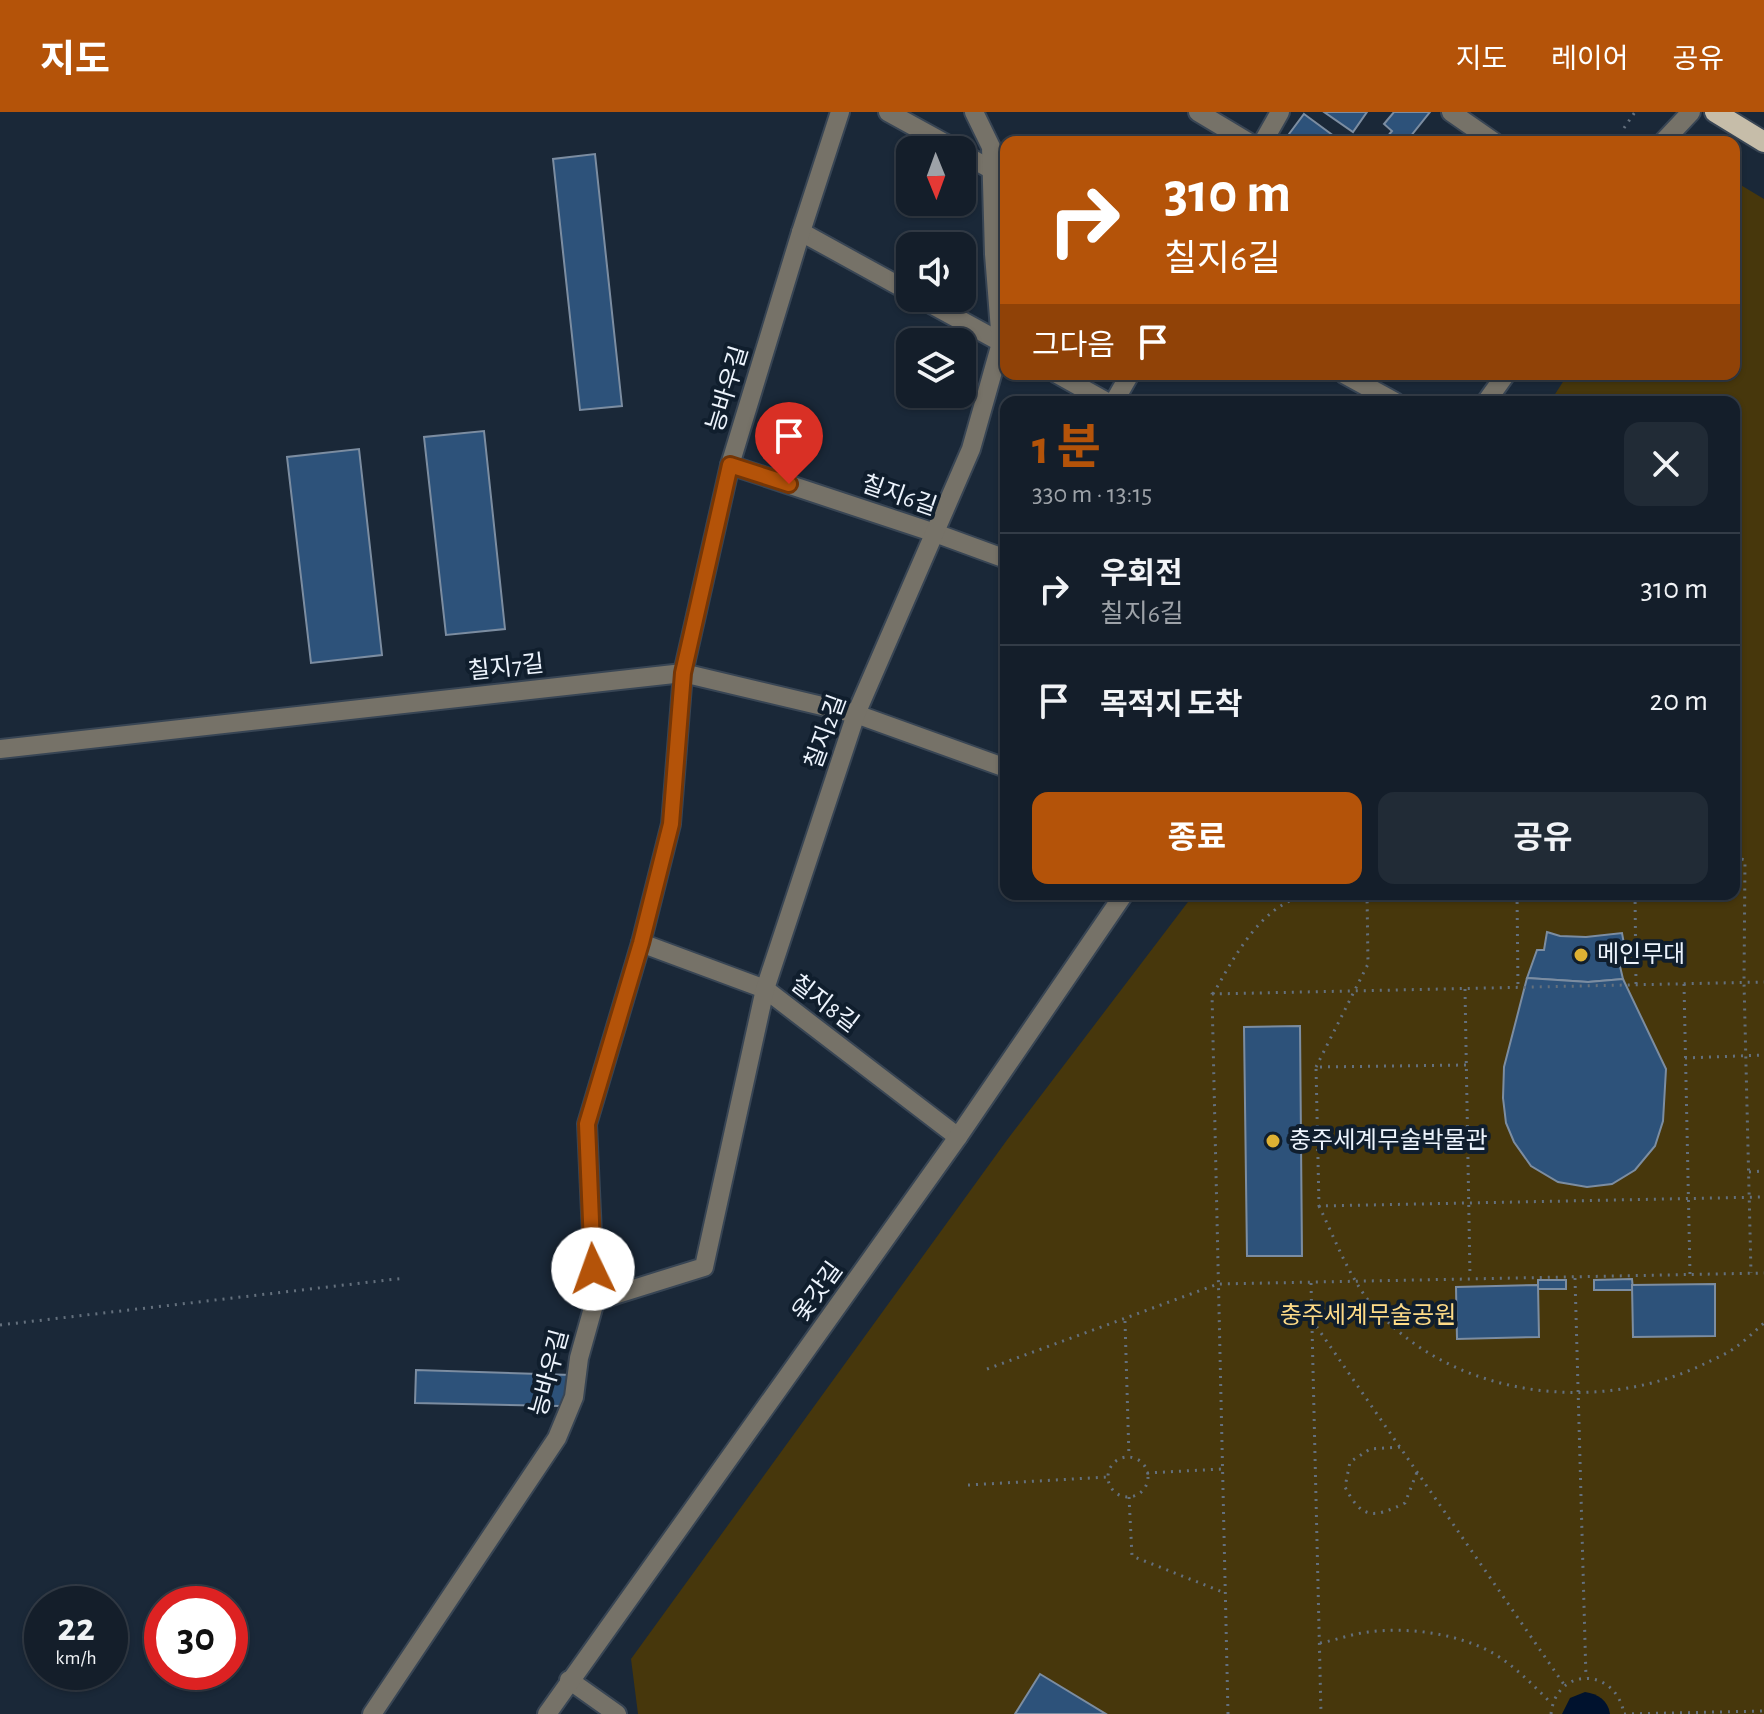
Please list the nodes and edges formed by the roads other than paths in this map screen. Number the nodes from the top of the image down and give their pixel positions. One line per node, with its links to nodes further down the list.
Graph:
1 (840, 112): 17 (street, 능바우길)
2 (888, 112): 9 (street)
3 (974, 112): 16 (street, 칠지2길)
4 (1198, 112): 10 (street)
5 (1280, 112): 11 (street)
6 (1451, 112): 12 (street)
7 (1691, 112): 13 (street)
8 (1715, 112): 14 (main road)
9 (932, 136)
10 (1238, 136)
11 (1266, 136)
12 (1485, 136)
13 (1669, 136)
14 (1764, 142)
15 (976, 160): 16 (street)
16 (998, 173): 19 (street, 칠지2길)
17 (801, 232): 18 (street); 27 (street, 능바우길)
18 (896, 284)
19 (1000, 308)
20 (946, 312): 21 (street)
21 (1000, 342)
22 (1000, 357): 28 (street, 칠지2길)
23 (1068, 380): 25 (street)
24 (1355, 380): 26 (street)
25 (1096, 396)
26 (1384, 396)
27 (730, 465): 28 (street, 칠지6길); 30 (street, 능바우길)
28 (935, 533): 29 (street, 칠지6길); 31 (street, 칠지2길)
29 (1000, 557)
30 (683, 673): 31 (street, 칠지7길); 32 (street, 칠지7길); 35 (street, 능바우길)
31 (856, 714): 33 (street, 칠지7길); 36 (street, 칠지2길)
32 (0, 749)
33 (1000, 766)
34 (1120, 900): 37 (street, 옻갓길)
35 (641, 943): 36 (street, 칠지8길); 38 (street, 능바우길)
36 (765, 989): 37 (street, 칠지8길); 38 (street, 칠지2길)
37 (958, 1137): 39 (street, 옻갓길)
38 (595, 1301): 40 (street, 능바우길)
39 (569, 1680): 41 (street, 옻갓길); 42 (street)
40 (372, 1714)
41 (547, 1714)
42 (617, 1714)

